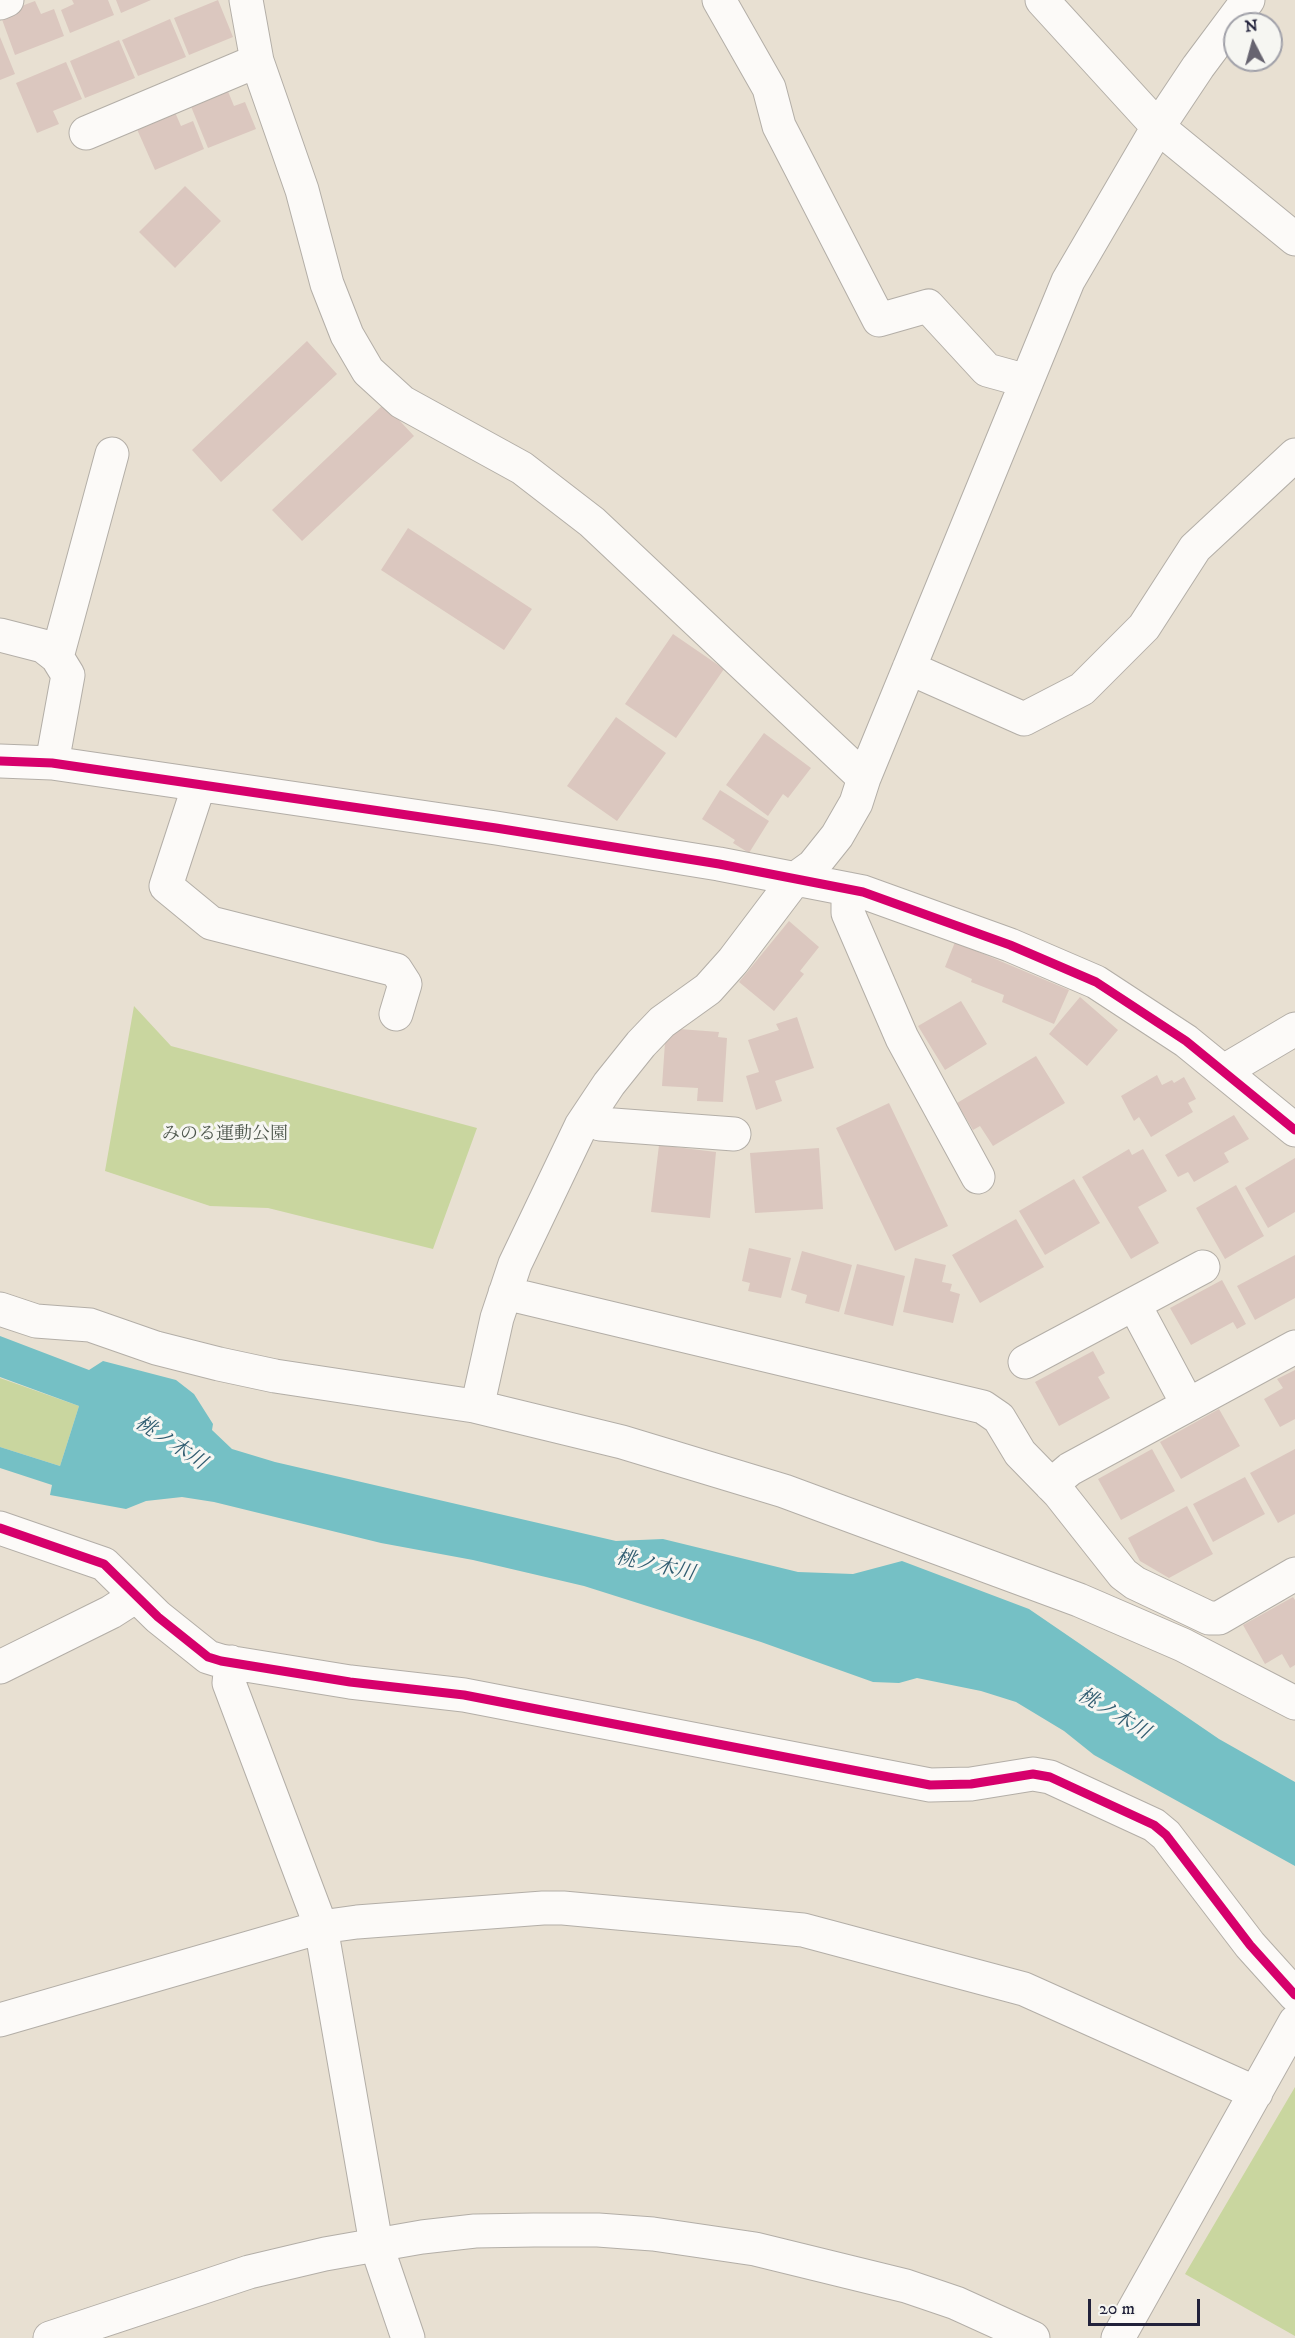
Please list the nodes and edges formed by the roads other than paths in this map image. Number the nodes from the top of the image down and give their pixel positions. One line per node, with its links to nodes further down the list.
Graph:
1 (7, 0): 6 (street)
2 (246, 0): 7 (street)
3 (719, 0): 11 (street)
4 (1042, 0): 8 (street)
5 (1248, 0): 8 (street)
6 (0, 3)
7 (257, 61): 9 (street); 19 (street)
8 (1158, 127): 10 (street); 11 (street)
9 (86, 133)
10 (1295, 239)
11 (1027, 381): 16 (street)
12 (112, 454): 15 (street)
13 (1295, 455): 16 (street)
14 (0, 635): 15 (street)
15 (57, 657): 18 (street)
16 (909, 668): 19 (street)
17 (0, 761): 18 (street)
18 (52, 763): 20 (street)
19 (864, 778): 21 (street)
20 (199, 784): 21 (street); 23 (street)
21 (795, 879): 22 (street); 26 (street)
22 (848, 889): 25 (street); 29 (street)
23 (396, 1014)
24 (1295, 1029): 25 (street)
25 (1224, 1071): 27 (street)
26 (588, 1116): 28 (street); 31 (street)
27 (1295, 1130)
28 (734, 1134)
29 (978, 1177)
30 (1203, 1267): 32 (street)
31 (505, 1293): 37 (street); 38 (street)
32 (1134, 1304): 35 (street); 36 (street)
33 (0, 1309): 37 (street)
34 (1295, 1347): 36 (street)
35 (1025, 1362)
36 (1188, 1405): 38 (street)
37 (474, 1406): 44 (street)
38 (1051, 1485): 40 (street)
39 (0, 1528): 41 (street)
40 (1295, 1574)
41 (136, 1596): 42 (street); 43 (street)
42 (231, 1662): 45 (street); 46 (street)
43 (0, 1667)
44 (1295, 1703)
45 (321, 1927): 47 (street); 49 (street); 50 (street)
46 (1295, 1995)
47 (0, 2020)
48 (1295, 2022): 49 (street)
49 (1256, 2092): 54 (street)
50 (376, 2244): 51 (street); 52 (street); 53 (street)
51 (50, 2338)
52 (408, 2338)
53 (1033, 2338)
54 (1118, 2338)

